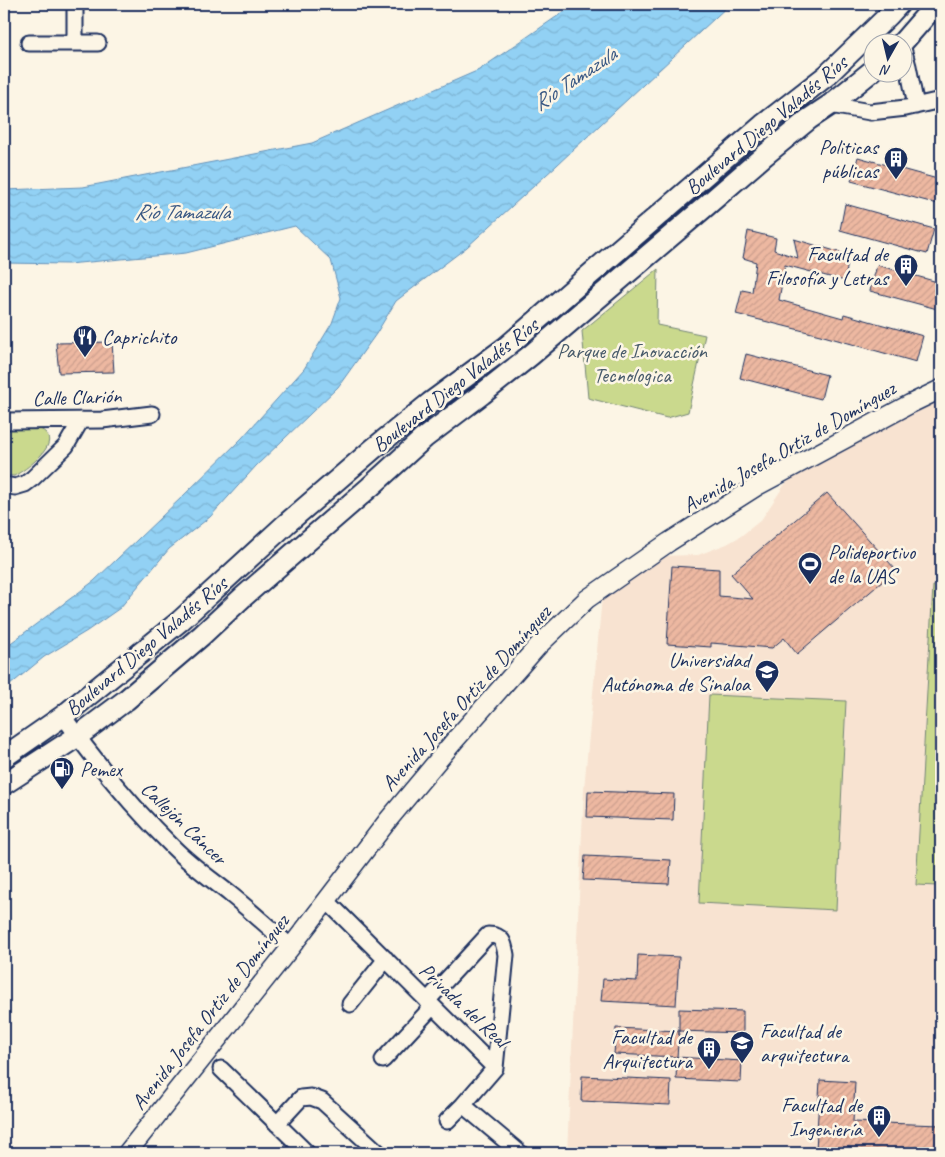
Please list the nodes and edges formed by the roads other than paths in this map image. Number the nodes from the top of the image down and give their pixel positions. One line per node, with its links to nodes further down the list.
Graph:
1 (75, 4): 7 (street)
2 (899, 4): 18 (main road, Boulevard Diego Valadés Ríos)
3 (936, 4): 4 (main road)
4 (912, 32)
5 (98, 42): 7 (street)
6 (29, 43): 7 (street)
7 (75, 43)
8 (862, 79): 11 (main road, Boulevard Diego Valadés Ríos)
9 (911, 82): 12 (street)
10 (941, 100): 12 (street)
11 (830, 105): 12 (street); 19 (main road, Boulevard Diego Valadés Ríos)
12 (916, 106)
13 (941, 389): 22 (street, Avenida Josefa Ortiz de Domínguez)
14 (152, 414): 15 (street, Calle Clarión)
15 (81, 420): 16 (street, Calle Clarión); 17 (street)
16 (4, 421)
17 (4, 485)
18 (63, 716): 19 (street, Callejón Cáncer); 20 (main road, Boulevard Diego Valadés Ríos)
19 (78, 736): 21 (main road, Boulevard Diego Valadés Ríos); 23 (street, Callejón Cáncer)
20 (4, 757)
21 (4, 784)
22 (326, 900): 23 (street, Avenida Josefa Ortiz de Domínguez); 24 (street, Privada del Real)
23 (291, 947): 33 (street, Avenida Josefa Ortiz de Domínguez)
24 (386, 959): 25 (street); 26 (street, Privada del Real)
25 (350, 1004)
26 (429, 1004): 27 (street); 28 (street, Privada del Real); 28 (street, Privada del Real)
27 (383, 1060)
28 (495, 1068): 30 (street)
29 (221, 1069): 32 (street)
30 (463, 1105): 31 (street); 36 (street)
31 (447, 1121)
32 (277, 1124): 34 (street); 35 (street)
33 (128, 1153)
34 (308, 1153)
35 (379, 1153)
36 (520, 1153)

